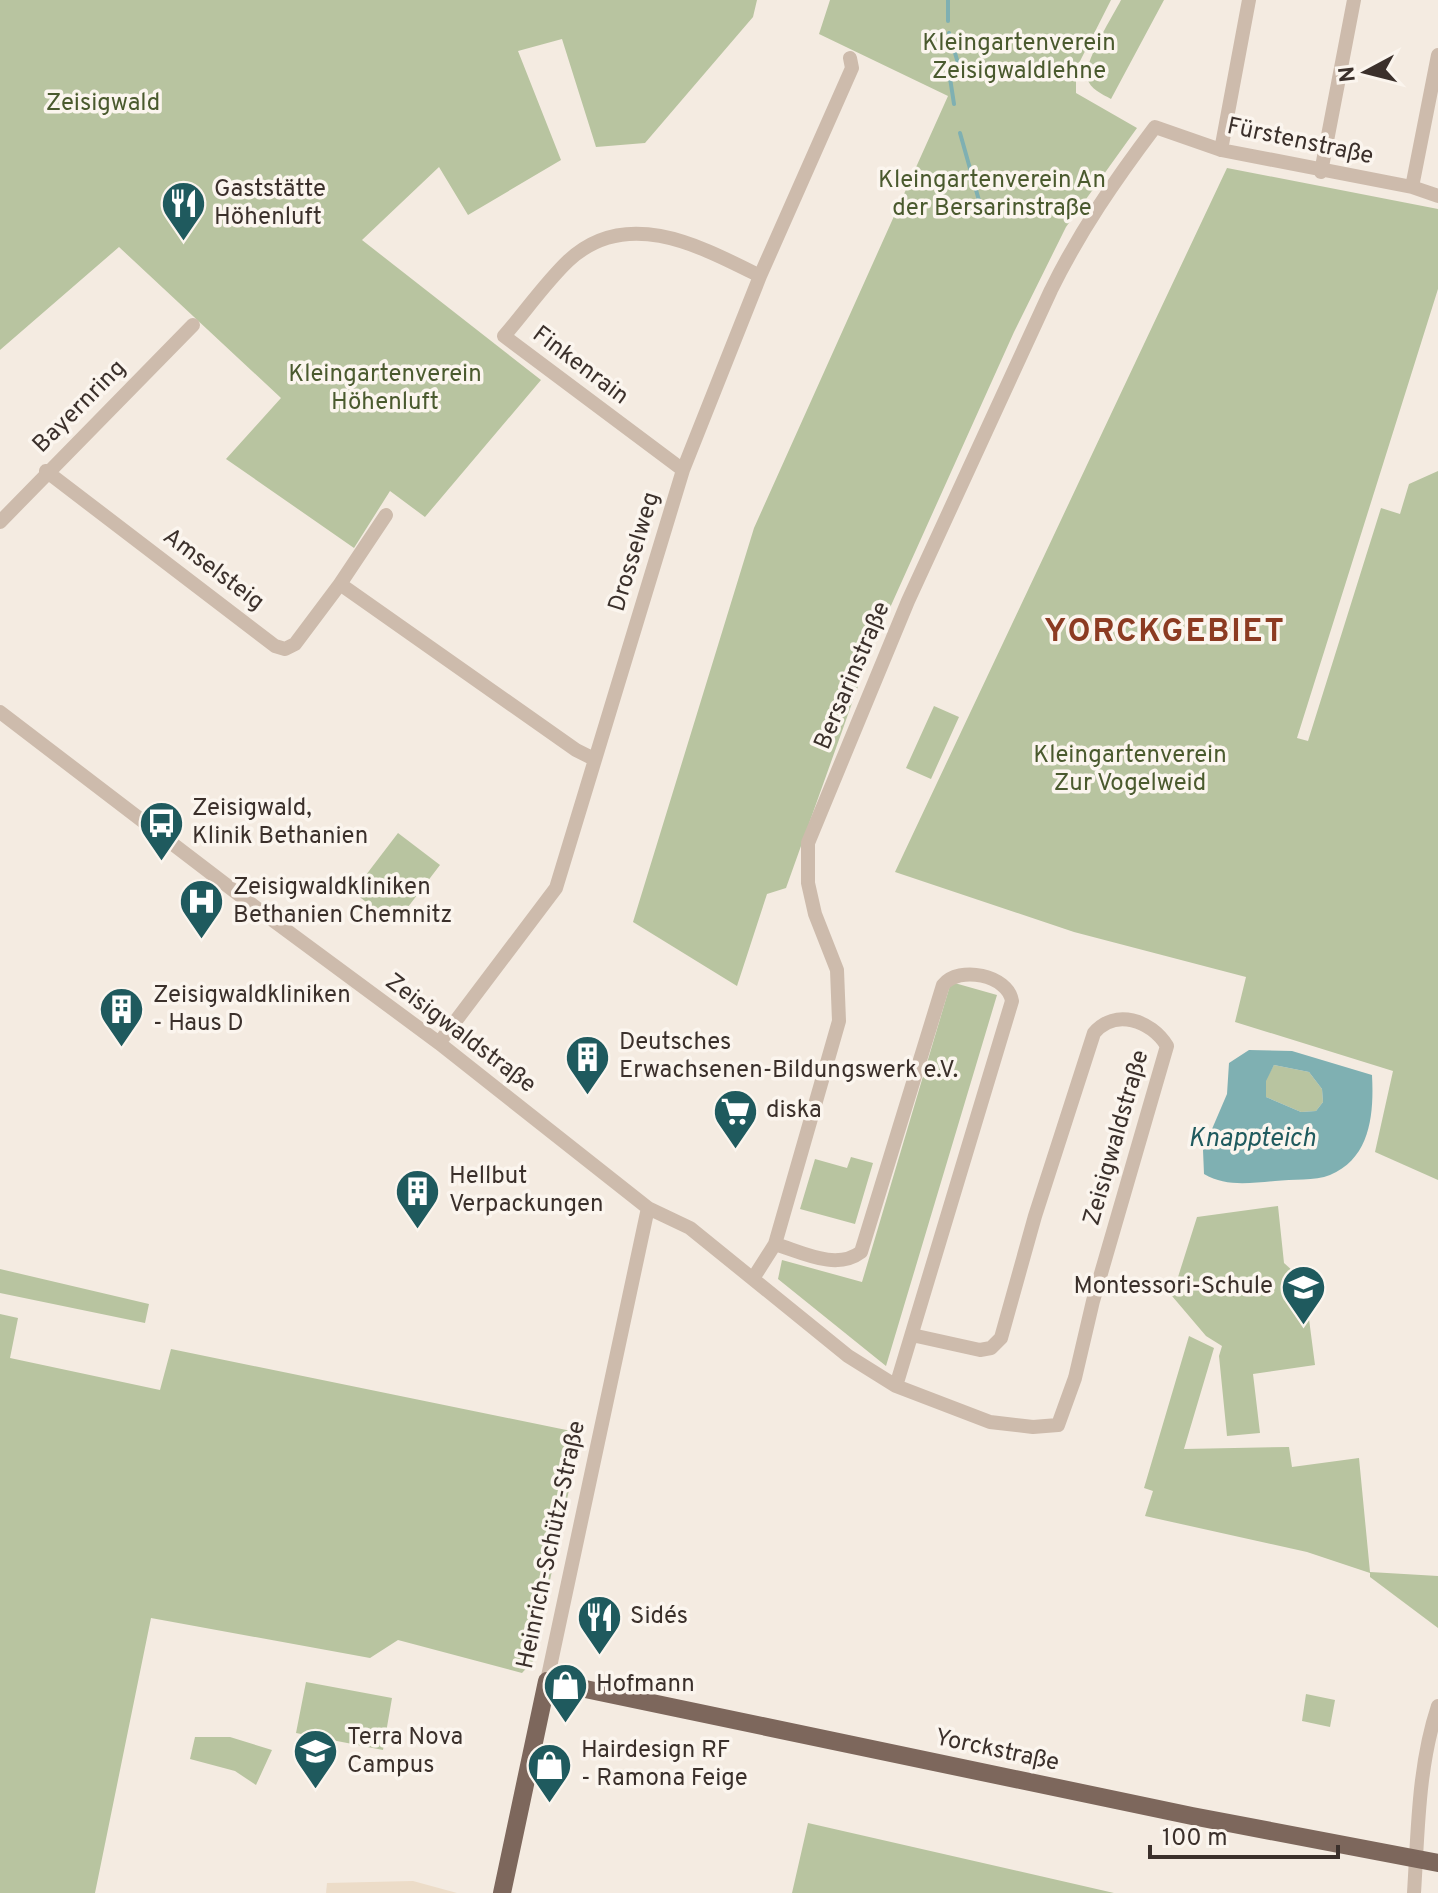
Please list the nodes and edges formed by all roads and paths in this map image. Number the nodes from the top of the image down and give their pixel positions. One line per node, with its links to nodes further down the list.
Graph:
1 (1249, 0): 6 (street)
2 (1354, 0): 7 (street)
3 (1438, 55): 8 (street)
4 (850, 58): 10 (street, Drosselweg)
5 (1155, 127): 6 (street, Fürstenstraße); 21 (street, Bersarinstraße)
6 (1221, 150): 7 (street, Fürstenstraße)
7 (1321, 172): 8 (street, Fürstenstraße)
8 (1412, 187): 9 (street, Fürstenstraße)
9 (1438, 196)
10 (760, 276): 12 (street, Drosselweg); 12 (street, Finkenrain)
11 (193, 325): 13 (street, Bayernring)
12 (683, 470): 18 (street, Drosselweg)
13 (46, 471): 15 (street, Bayernring); 16 (street, Amselsteig)
14 (386, 515): 16 (street, Amselsteig)
15 (0, 522)
16 (340, 584): 18 (street)
17 (0, 712): 19 (street, Zeisigwaldstraße)
18 (594, 759): 19 (street, Drosselweg)
19 (439, 1043): 20 (street, Zeisigwaldstraße)
20 (648, 1208): 22 (street, Zeisigwaldstraße); 25 (street, Heinrich-Schütz-Straße)
21 (775, 1244): 22 (street, Bersarinstraße); 23 (street)
22 (754, 1277): 24 (street, Zeisigwaldstraße)
23 (912, 1335): 24 (street); 24 (street, Zeisigwaldstraße)
24 (896, 1386)
25 (547, 1681): 27 (main road, Yorckstraße); 29 (main road, Heinrich-Schütz-Straße)
26 (1438, 1706): 27 (street)
27 (1416, 1860): 28 (main road, Yorckstraße); 30 (street)
28 (1438, 1863)
29 (502, 1893)
30 (1414, 1893)

